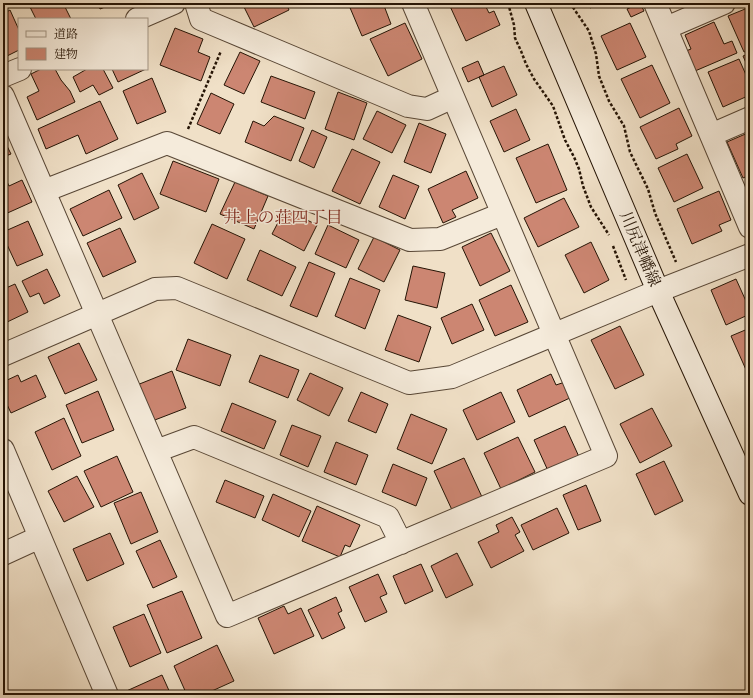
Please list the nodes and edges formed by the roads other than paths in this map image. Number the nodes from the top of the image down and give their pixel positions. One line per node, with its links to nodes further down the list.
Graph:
1 (174, 3): 7 (street)
2 (196, 3): 12 (street)
3 (413, 3): 12 (street)
4 (536, 3): 19 (street, 川尻津幡線)
5 (655, 3): 8 (street)
6 (724, 3): 8 (street)
7 (139, 18)
8 (666, 28): 14 (street)
9 (18, 70): 10 (street)
10 (3, 76)
11 (3, 96): 15 (street)
12 (453, 97): 16 (street)
13 (750, 118): 14 (street)
14 (711, 135): 17 (street)
15 (44, 191): 16 (street); 20 (street)
16 (502, 214): 21 (street)
17 (750, 227)
18 (750, 255): 19 (street)
19 (658, 291): 21 (street); 25 (street, 川尻津幡線)
20 (97, 315): 21 (street); 22 (street); 24 (street)
21 (554, 334): 27 (street)
22 (3, 356)
23 (3, 450): 26 (street)
24 (156, 451): 27 (street); 27 (street)
25 (750, 494)
26 (40, 537): 28 (street); 29 (street)
27 (401, 543)
28 (3, 554)
29 (108, 695)

